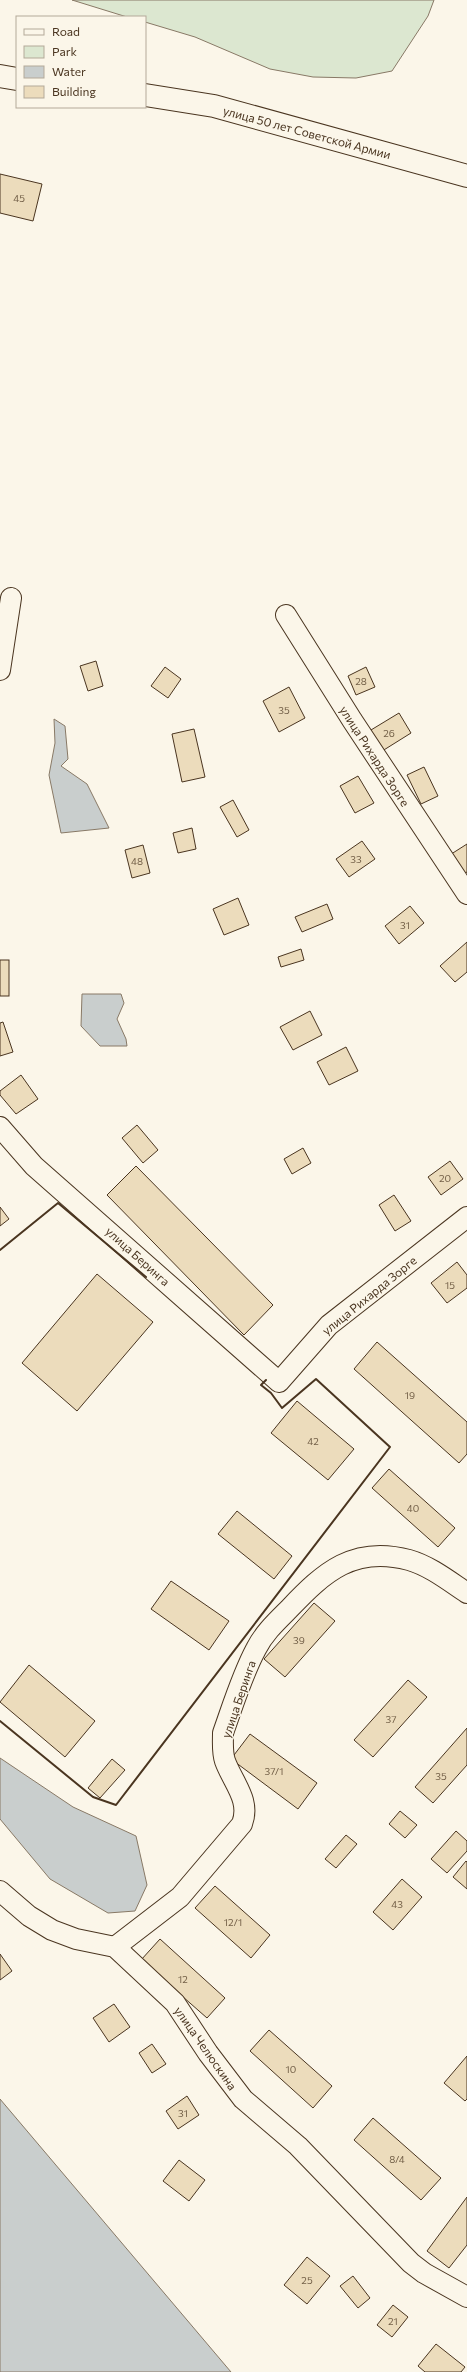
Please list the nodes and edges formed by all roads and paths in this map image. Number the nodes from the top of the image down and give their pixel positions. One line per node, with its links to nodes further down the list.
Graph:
1 (0, 76): 2 (main road)
2 (16, 79)
3 (146, 95): 4 (main road, улица 50 лет Советской Армии)
4 (467, 176)
5 (11, 598): 7 (street)
6 (286, 615): 8 (street, улица Рихарда Зорге)
7 (0, 670)
8 (467, 894)
9 (0, 1127): 11 (street, улица Беринга)
10 (467, 1217): 11 (street, улица Рихарда Зорге)
11 (279, 1382)
12 (467, 1593): 14 (street, улица Беринга)
13 (0, 1891): 14 (street)
14 (115, 1947): 15 (street, улица Челюскина)
15 (467, 2297)

